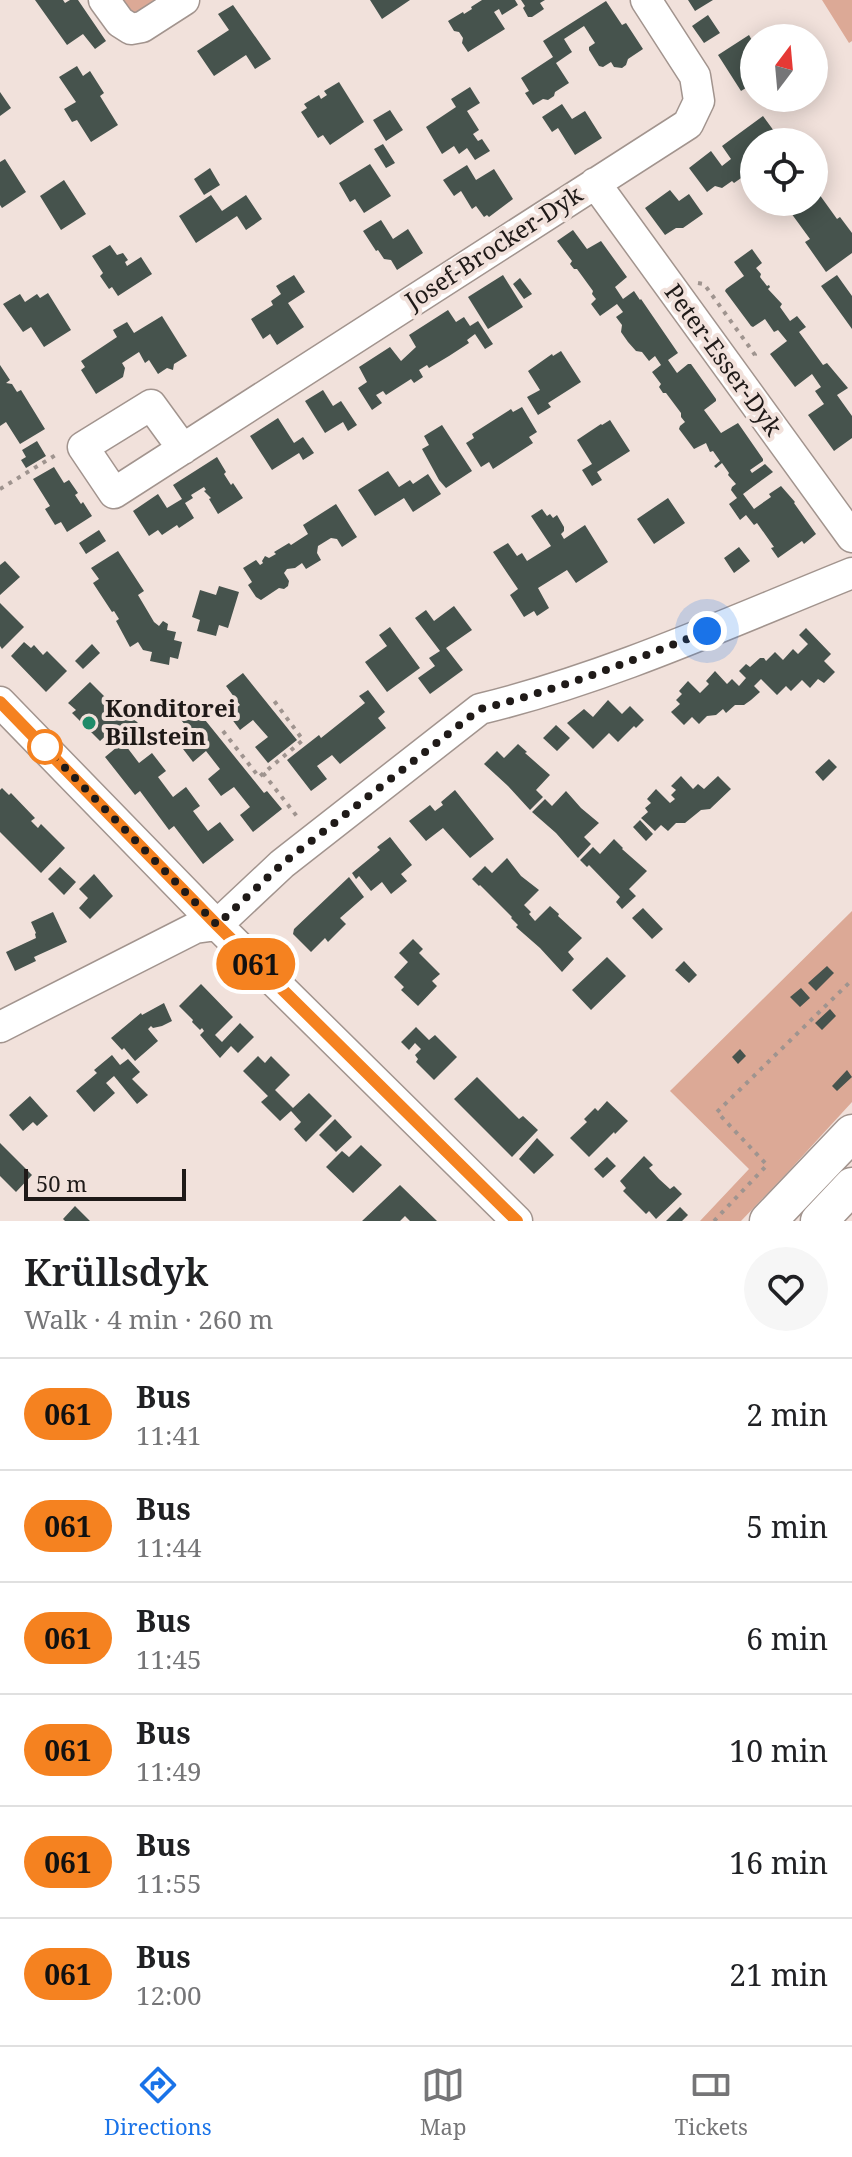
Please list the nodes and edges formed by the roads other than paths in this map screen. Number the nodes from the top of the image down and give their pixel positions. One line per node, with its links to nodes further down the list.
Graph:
1 (104, 0): 2 (street)
2 (184, 0)
3 (646, 0): 4 (street, Josef-Brocker-Dyk)
4 (595, 183): 5 (street, Josef-Brocker-Dyk); 6 (street, Peter-Esser-Dyk)
5 (183, 449): 5 (street, Josef-Brocker-Dyk)
6 (852, 537)
7 (852, 573): 9 (street)
8 (0, 702): 9 (street)
9 (217, 925): 10 (street); 13 (street)
10 (0, 1027)
11 (852, 1133): 14 (main road)
12 (852, 1186): 15 (main road)
13 (517, 1221)
14 (768, 1221)
15 (819, 1221)

